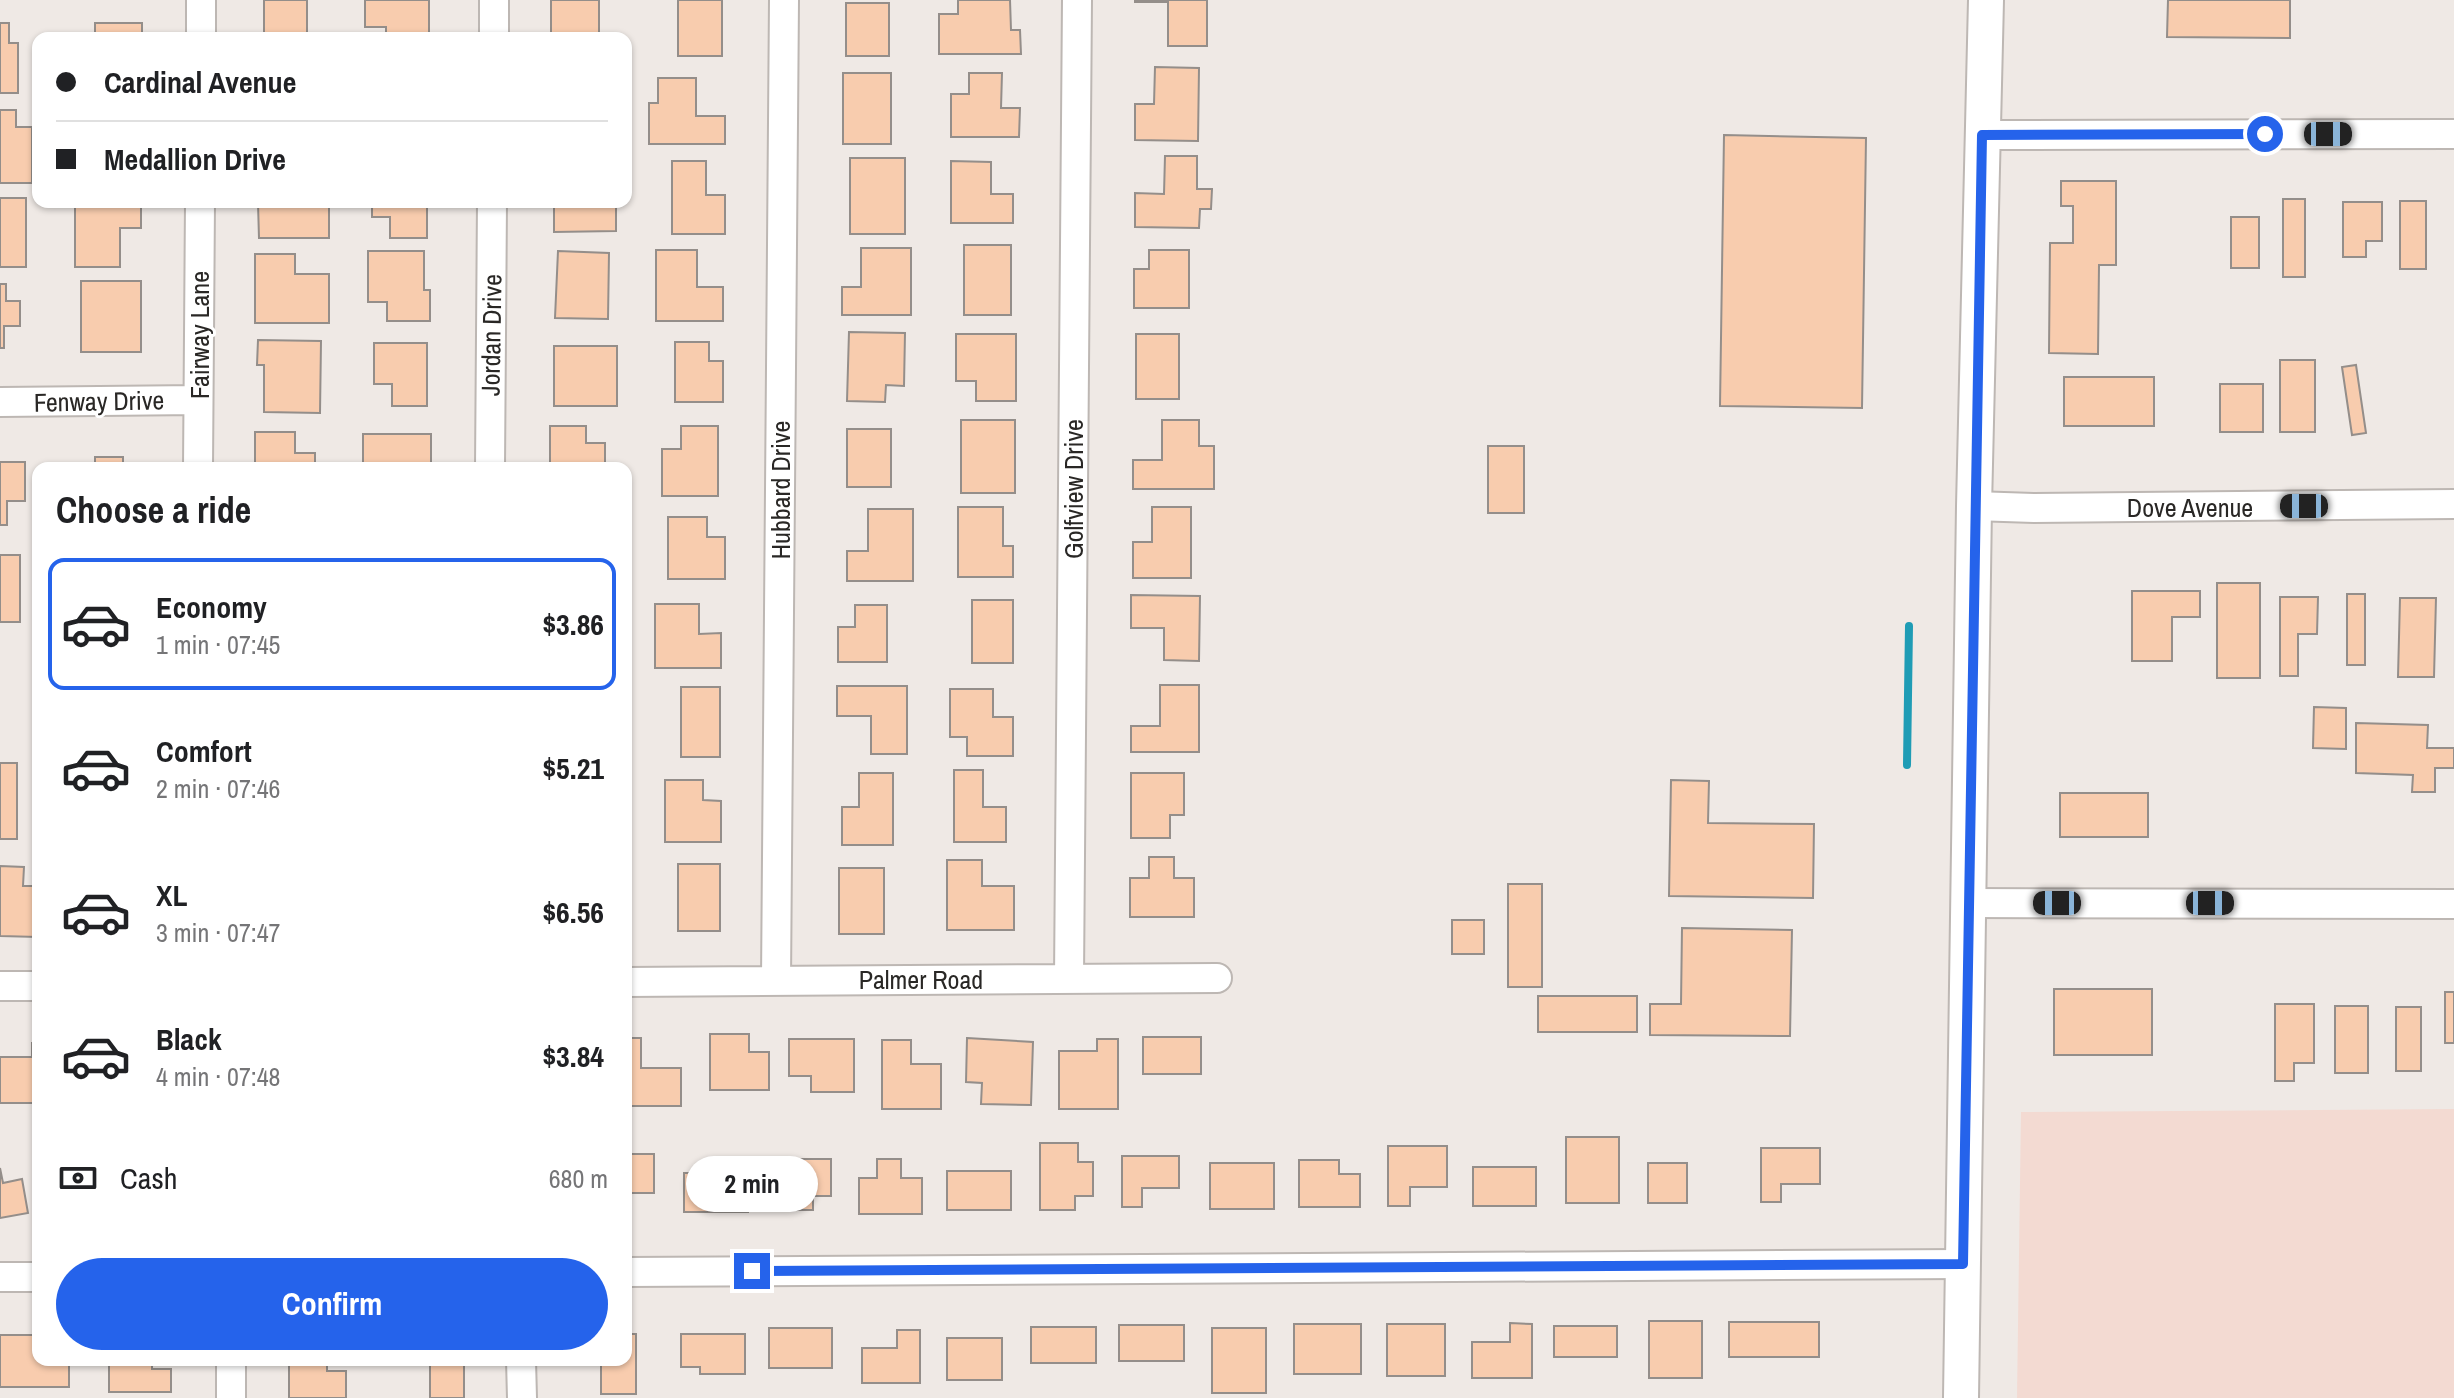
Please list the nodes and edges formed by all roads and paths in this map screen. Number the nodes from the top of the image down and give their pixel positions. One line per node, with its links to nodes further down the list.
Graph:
1 (201, 0): 6 (street)
2 (494, 0): 7 (street)
3 (784, 0): 22 (street, Hubbard Drive)
4 (1077, 0): 20 (street, Golfview Drive)
5 (1986, 0): 9 (main road)
6 (201, 32)
7 (494, 32)
8 (2454, 134): 9 (street)
9 (1982, 135): 17 (main road)
10 (200, 208): 12 (street, Fairway Lane)
11 (492, 208): 15 (street, Jordan Drive)
12 (198, 400): 13 (street, Fenway Drive); 14 (street, Fairway Lane)
13 (0, 402)
14 (198, 462)
15 (490, 462)
16 (2454, 504): 17 (street, Dove Avenue)
17 (1974, 506): 18 (main road)
18 (1970, 903): 19 (street); 26 (main road)
19 (2454, 904)
20 (1069, 978): 21 (street, Palmer Road); 22 (street, Palmer Road)
21 (1217, 978)
22 (776, 980): 23 (street, Palmer Road)
23 (632, 982)
24 (0, 986): 25 (street)
25 (32, 986)
26 (1963, 1264): 27 (street); 34 (main road)
27 (632, 1272)
28 (0, 1277): 29 (street)
29 (32, 1277)
30 (231, 1366): 32 (street)
31 (521, 1366): 33 (street)
32 (231, 1398)
33 (522, 1398)
34 (1961, 1398)

